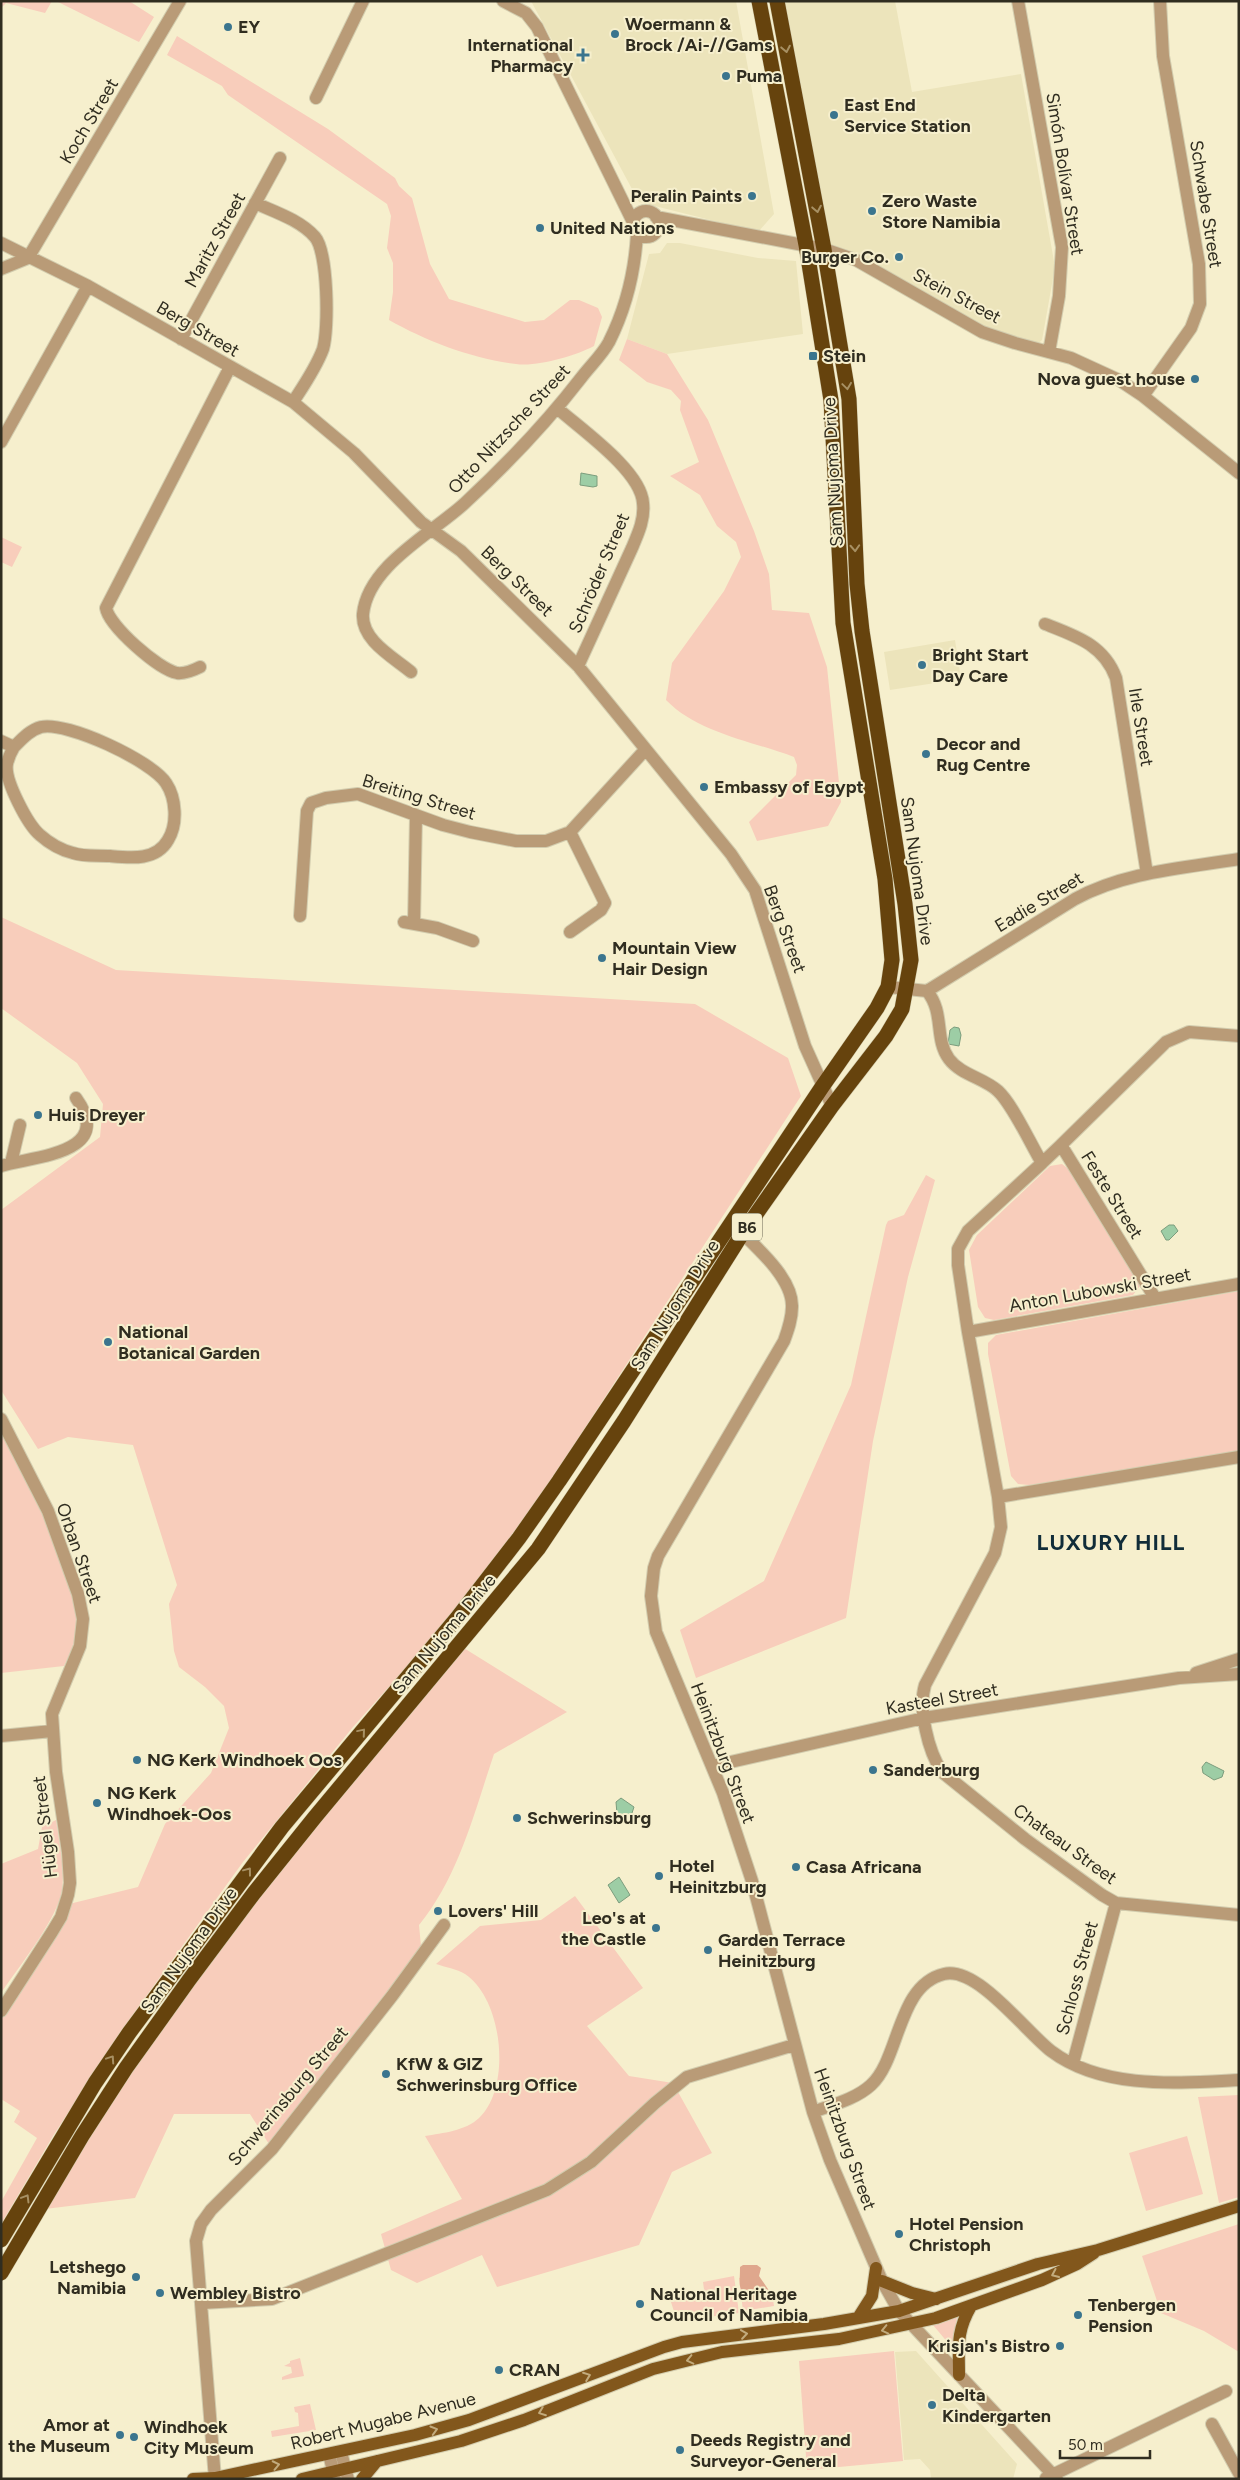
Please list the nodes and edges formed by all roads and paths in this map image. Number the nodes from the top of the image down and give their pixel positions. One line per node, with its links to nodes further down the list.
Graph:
1 (180, 1): 18 (street, Koch Street)
2 (363, 1): 8 (street)
3 (503, 1): 12 (street)
4 (758, 1): 16 (highway, Sam Nujoma Drive / B6)
5 (777, 1): 17 (highway, Sam Nujoma Drive / B6, one-way to 17)
6 (1018, 1): 23 (street, Simón Bolívar Street)
7 (1160, 1): 25 (street, Schwabe Street)
8 (316, 98)
9 (280, 158): 10 (street, Maritz Street)
10 (255, 203): 22 (street, Maritz Street); 26 (street)
11 (656, 217): 12 (street); 13 (street, Stein Street); 14 (street)
12 (637, 223): 14 (street); 19 (street, Otto Nitzsche Street)
13 (690, 223): 14 (street, Stein Street); 16 (street, Stein Street)
14 (652, 235): 19 (street, Otto Nitzsche Street)
15 (1, 243): 18 (street, Berg Street)
16 (806, 245): 17 (street, Stein Street); 46 (highway, Sam Nujoma Drive / B6)
17 (824, 249): 23 (street, Stein Street); 47 (highway, Sam Nujoma Drive / B6, one-way to 47)
18 (28, 258): 20 (street); 21 (street, Berg Street)
19 (636, 262): 27 (street, Otto Nitzsche Street)
20 (1, 269)
21 (88, 286): 22 (street, Berg Street); 28 (street)
22 (181, 338): 24 (street, Berg Street)
23 (1049, 352): 25 (street, Stein Street)
24 (230, 367): 26 (street, Berg Street); 33 (street)
25 (1143, 396): 29 (street, Stein Street)
26 (294, 402): 30 (street, Berg Street)
27 (557, 408): 30 (street, Otto Nitzsche Street); 32 (street, Schröder Street)
28 (1, 442)
29 (1239, 473)
30 (432, 530): 32 (street, Berg Street); 34 (street, Otto Nitzsche Street)
31 (1045, 624): 42 (street, Irle Street)
32 (578, 666): 37 (street, Berg Street)
33 (200, 667)
34 (411, 672)
35 (1, 740): 36 (street)
36 (14, 747): 38 (street); 38 (street)
37 (645, 750): 40 (street, Breiting Street); 50 (street, Berg Street)
38 (4, 764)
39 (416, 816): 40 (street, Breiting Street); 43 (street, Breiting Street); 45 (street)
40 (570, 832): 44 (street)
41 (1239, 859): 42 (street, Eadie Street)
42 (1147, 874): 48 (street, Eadie Street)
43 (300, 916)
44 (570, 932)
45 (473, 941)
46 (888, 987): 47 (street); 50 (highway, Sam Nujoma Drive / B6)
47 (907, 989): 48 (street); 52 (highway, Sam Nujoma Drive / B6)
48 (927, 991): 55 (street)
49 (1239, 1036): 54 (street)
50 (822, 1086): 52 (street, Berg Street); 57 (highway, Sam Nujoma Drive / B6)
51 (76, 1098): 56 (street)
52 (832, 1106): 57 (highway, Sam Nujoma Drive / B6)
53 (20, 1126): 56 (street)
54 (1061, 1145): 55 (street, Feste Street); 59 (street, Feste Street)
55 (1042, 1163): 60 (street)
56 (6, 1165)
57 (737, 1228): 70 (street, Heinitzburg Street); 80 (highway, Sam Nujoma Drive / B6, one-way to 57); 83 (highway, Sam Nujoma Drive / B6)
58 (1239, 1284): 59 (street, Anton Lubowski Street)
59 (1155, 1298): 60 (street, Anton Lubowski Street)
60 (968, 1332): 63 (street)
61 (1, 1419): 68 (street, Orban Street)
62 (1239, 1457): 63 (street)
63 (998, 1498): 67 (street)
64 (1239, 1659): 66 (street, Kasteel Street)
65 (1239, 1674): 66 (street, Kasteel Street)
66 (1179, 1678): 67 (street, Kasteel Street)
67 (924, 1718): 70 (street, Kasteel Street); 71 (street, Chateau Street)
68 (52, 1731): 69 (street); 74 (street, Hügel Street)
69 (1, 1736)
70 (713, 1766): 75 (street, Heinitzburg Street)
71 (1116, 1902): 72 (street, Chateau Street); 76 (street, Schloss Street)
72 (1239, 1915)
73 (444, 1925): 86 (street, Schwerinsburg Street)
74 (1, 2011)
75 (794, 2045): 78 (street, Heinitzburg Street); 86 (street)
76 (1073, 2063): 77 (street); 78 (street)
77 (1239, 2080)
78 (813, 2112): 82 (street, Heinitzburg Street)
79 (1239, 2206): 81 (main road, Robert Mugabe Avenue)
80 (1, 2240)
81 (1098, 2250): 85 (main road, Robert Mugabe Avenue); 87 (main road, Robert Mugabe Avenue, one-way to 87)
82 (876, 2268): 84 (street, Heinitzburg Street); 89 (main road)
83 (1, 2272)
84 (882, 2281): 85 (main road); 88 (street, Heinitzburg Street)
85 (936, 2299): 88 (main road, Robert Mugabe Avenue)
86 (202, 2303): 99 (street, Schwerinsburg Street)
87 (971, 2306): 90 (main road, Robert Mugabe Avenue); 91 (main road)
88 (900, 2311): 89 (main road, Robert Mugabe Avenue); 90 (street, Heinitzburg Street)
89 (858, 2318): 94 (main road, Robert Mugabe Avenue, one-way to 89)
90 (913, 2324): 91 (street, Heinitzburg Street); 95 (main road, Robert Mugabe Avenue, one-way to 95)
91 (959, 2374): 98 (street, Heinitzburg Street)
92 (1226, 2391): 98 (street)
93 (1212, 2424): 96 (street)
94 (335, 2453): 97 (street); 99 (main road, Robert Mugabe Avenue, one-way to 94)
95 (376, 2461): 97 (main road, Robert Mugabe Avenue); 102 (main road)
96 (1239, 2473)
97 (341, 2475): 101 (main road, Robert Mugabe Avenue)
98 (1051, 2477)
99 (215, 2478): 100 (main road, Robert Mugabe Avenue)
100 (193, 2479)
101 (302, 2479)
102 (362, 2479)

